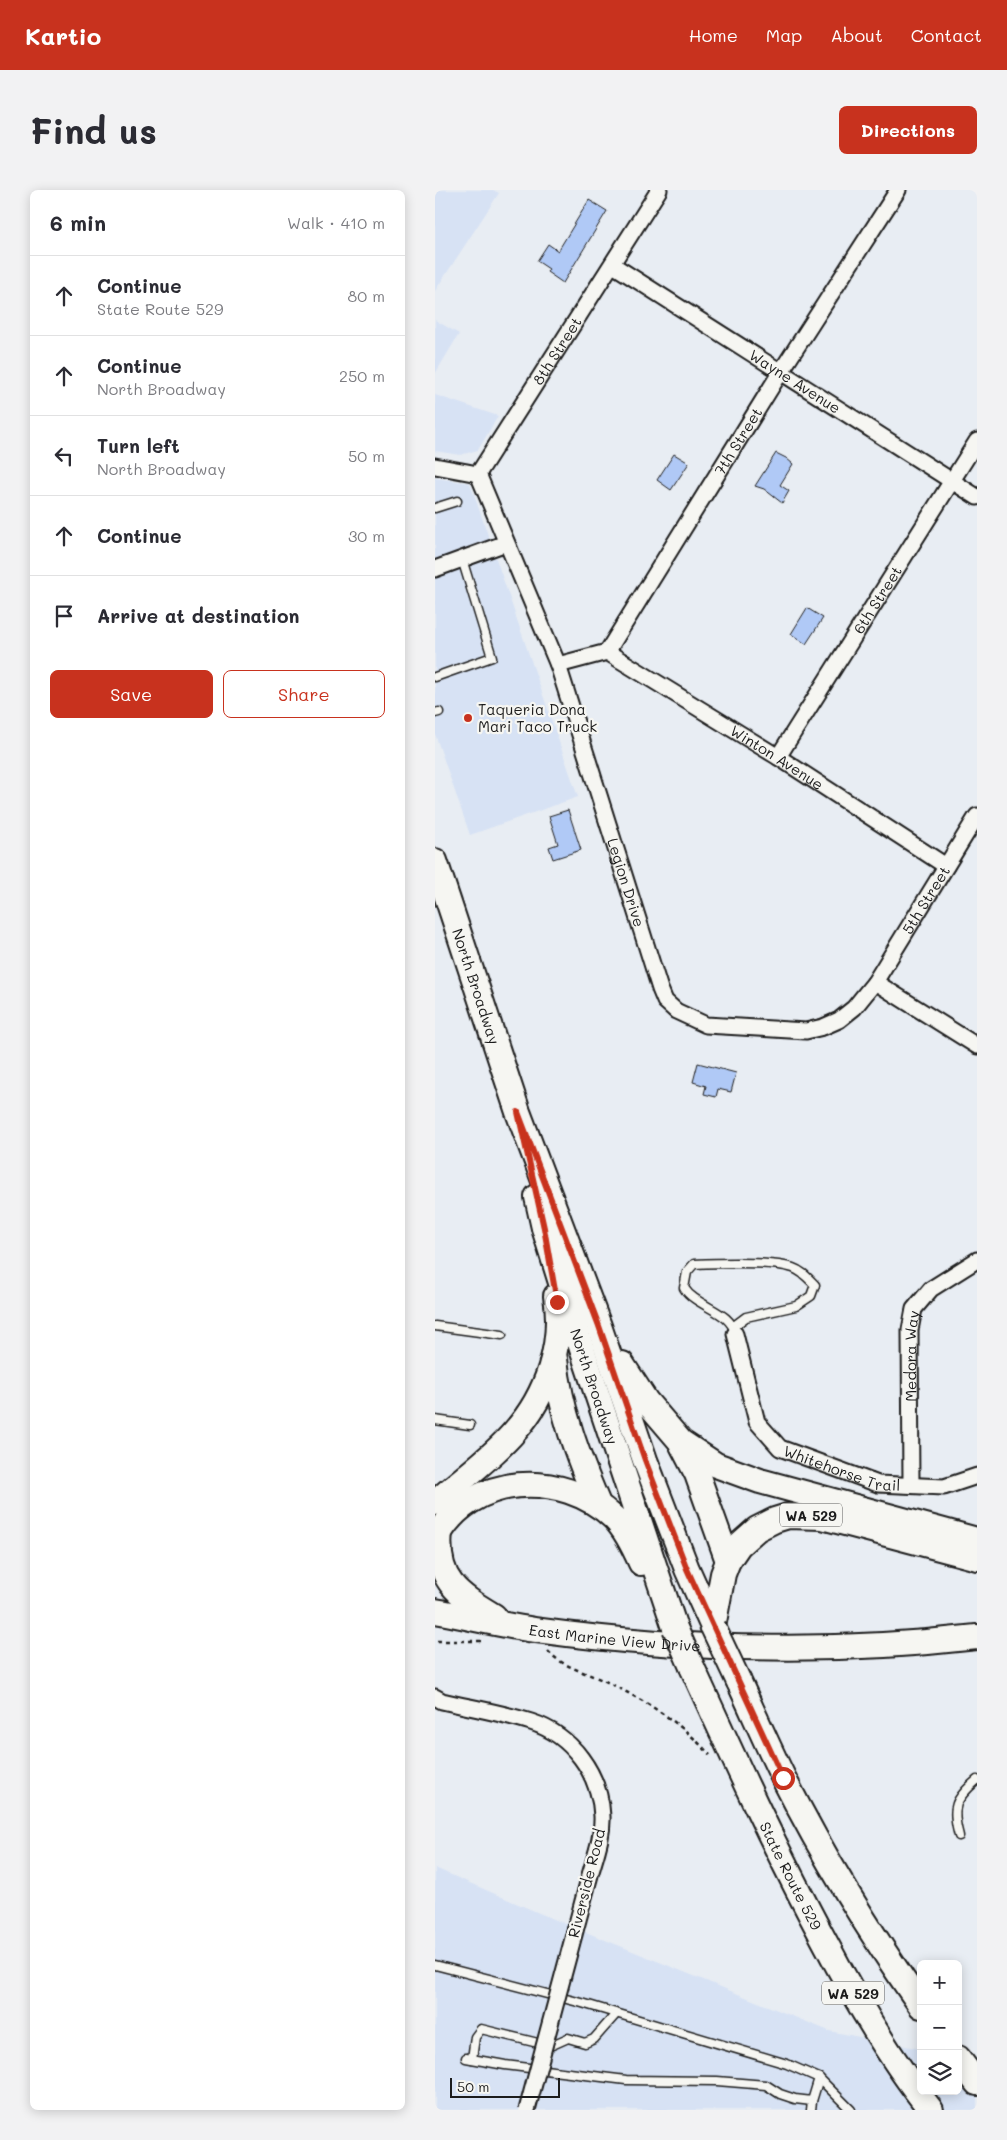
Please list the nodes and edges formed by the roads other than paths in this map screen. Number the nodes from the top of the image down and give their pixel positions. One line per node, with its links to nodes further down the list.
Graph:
1 (659, 190): 3 (street, 8th Street)
2 (898, 190): 4 (street, 7th Street)
3 (613, 265): 4 (street, Wayne Avenue); 7 (street, 8th Street)
4 (780, 373): 8 (street, Wayne Avenue); 15 (street, 7th Street)
5 (977, 441): 8 (street, 6th Street)
6 (435, 466): 7 (street)
7 (478, 474): 12 (street, Legion Drive)
8 (952, 481): 9 (street, Wayne Avenue); 18 (street, 6th Street)
9 (977, 497)
10 (457, 501): 11 (lane)
11 (435, 508)
12 (506, 543): 13 (street); 16 (street, Legion Drive)
13 (462, 559): 14 (street); 17 (lane)
14 (435, 569)
15 (607, 652): 16 (street); 18 (street, Winton Avenue)
16 (558, 665): 22 (street, Legion Drive)
17 (435, 677)
18 (778, 757): 21 (street, Winton Avenue)
19 (977, 816): 21 (street, 5th Street)
20 (435, 861): 24 (main road, North Broadway)
21 (946, 866): 22 (street, 5th Street)
22 (875, 982): 23 (street)
23 (977, 1046)
24 (518, 1112): 25 (main road, North Broadway); 28 (main road, North Broadway)
25 (544, 1228): 31 (main road); 46 (main road, North Broadway)
26 (977, 1260): 36 (street, Medora Way)
27 (435, 1326): 30 (lane)
28 (599, 1326): 34 (main road); 45 (main road, North Broadway)
29 (735, 1330): 29 (lane); 36 (street, Whitehorse Trail)
30 (502, 1335)
31 (554, 1355): 37 (main road); 38 (main road)
32 (435, 1420): 33 (lane)
33 (469, 1425)
34 (681, 1442): 40 (main road); 41 (main road)
35 (977, 1476): 36 (street, Whitehorse Trail)
36 (911, 1484)
37 (435, 1503)
38 (598, 1504): 39 (main road, WA 529); 46 (main road, WA 529)
39 (437, 1536): 44 (main road, WA 529)
40 (976, 1553): 41 (main road, WA 529)
41 (728, 1561): 45 (main road, WA 529)
42 (435, 1610): 44 (main road, East Marine View Drive / WA 529)
43 (977, 1619): 48 (main road)
44 (510, 1626): 48 (main road, East Marine View Drive / WA 529)
45 (713, 1627): 53 (main road, WA 529, bridge)
46 (675, 1628): 62 (main road, State Route 529 / WA 529, bridge)
47 (977, 1637): 48 (main road, East Marine View Drive / WA 529)
48 (952, 1640)
49 (435, 1698): 59 (street, Riverside Road, bridge)
50 (977, 1780): 51 (lane)
51 (959, 1836)
52 (435, 1965): 54 (lane)
53 (920, 2005)
54 (616, 2014): 56 (lane); 58 (lane)
55 (962, 2063): 57 (main road)
56 (819, 2078): 58 (lane); 61 (lane)
57 (977, 2083)
58 (812, 2101): 60 (lane)
59 (527, 2110)
60 (811, 2110)
61 (851, 2110)
62 (931, 2110)

